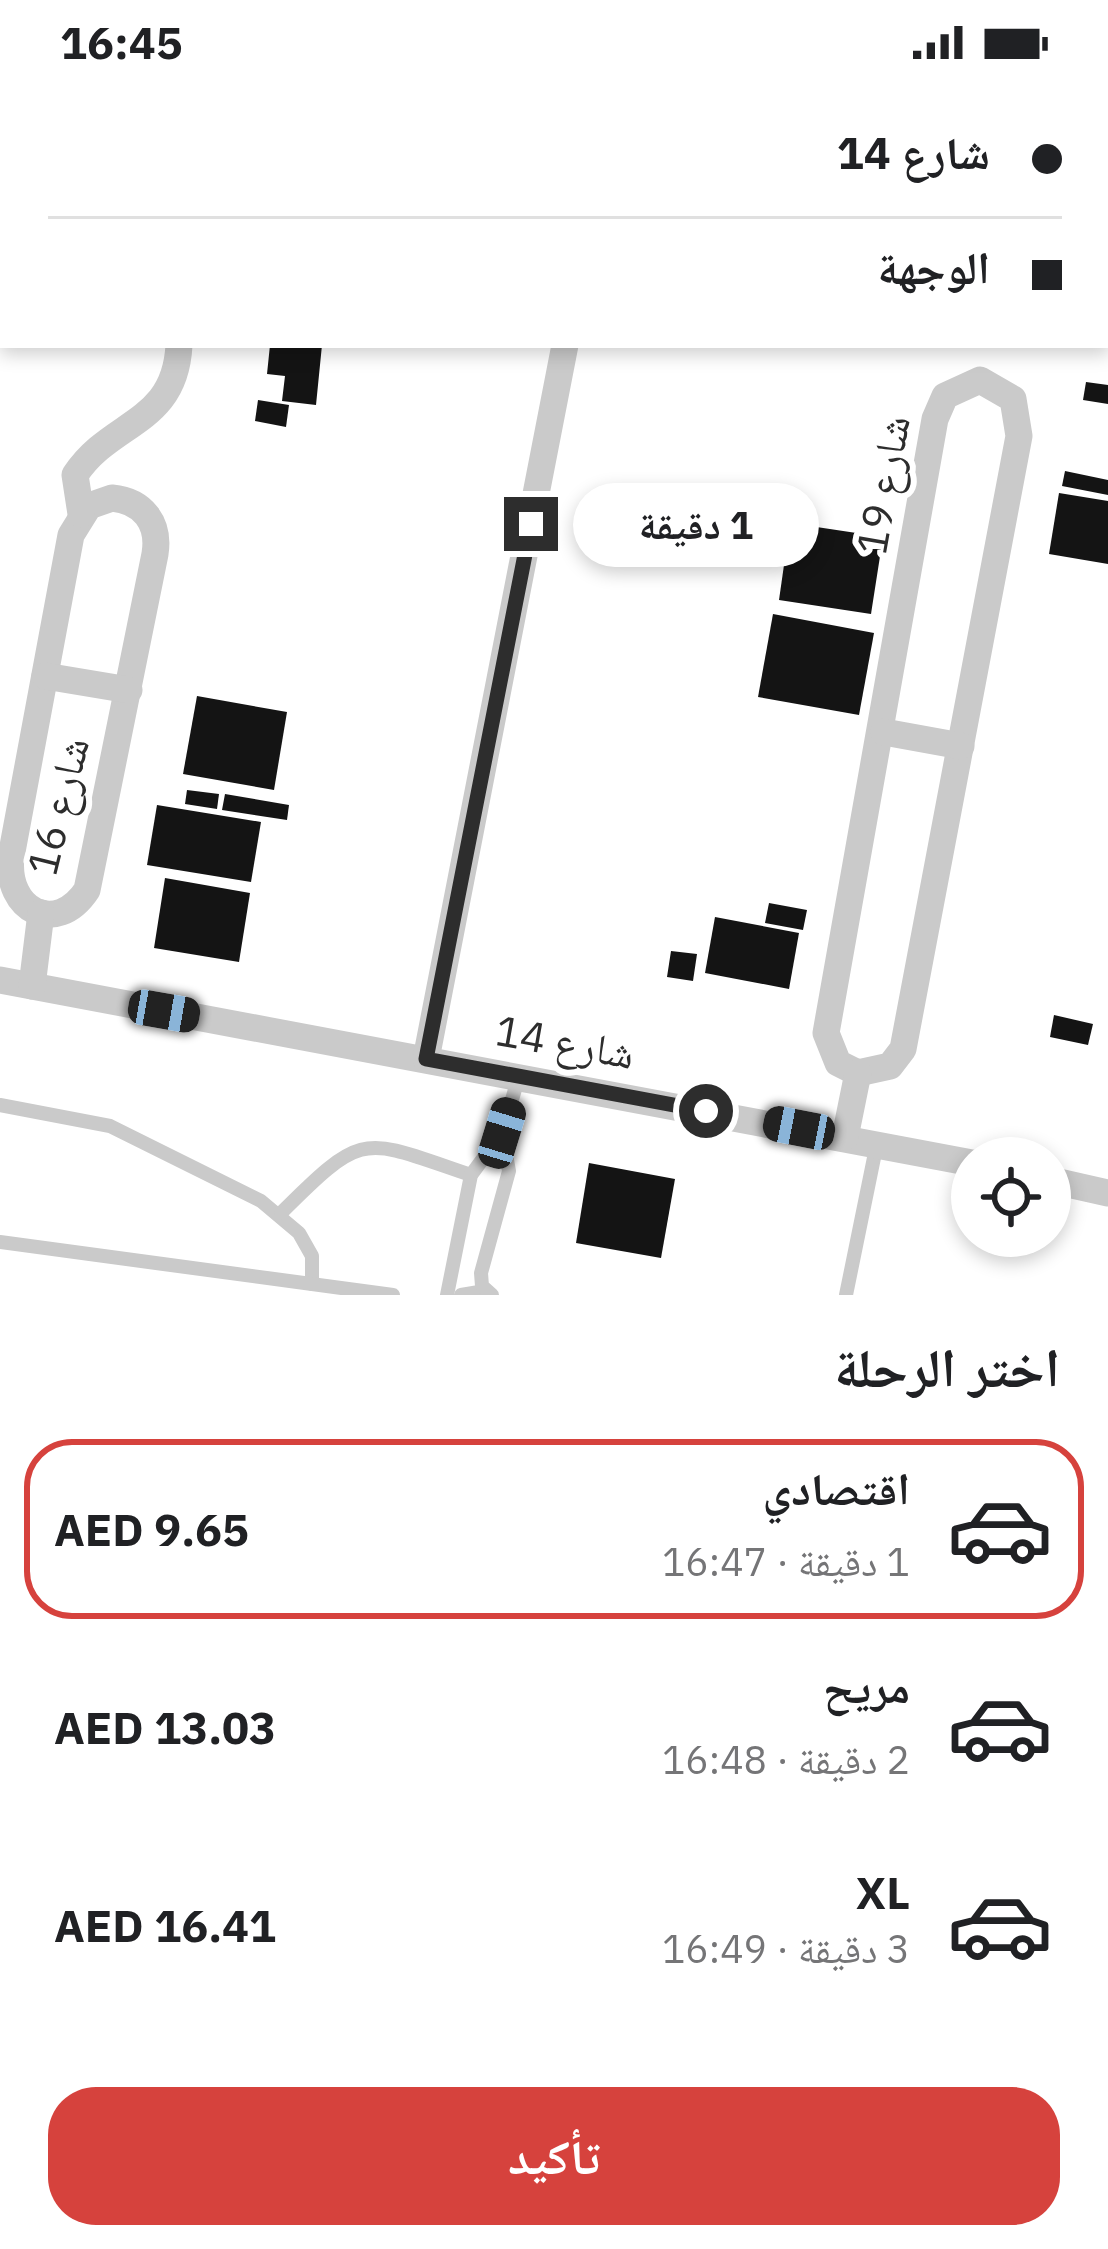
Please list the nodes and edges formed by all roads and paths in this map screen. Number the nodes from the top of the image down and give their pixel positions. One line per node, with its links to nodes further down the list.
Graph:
1 (179, 348): 3 (street)
2 (565, 348): 11 (street)
3 (81, 514): 4 (street, شارع 16); 5 (street, شارع 16)
4 (45, 676): 5 (street, شارع 16); 8 (street, شارع 16)
5 (129, 690): 8 (street, شارع 16)
6 (884, 732): 7 (street); 7 (street, شارع 19); 12 (street, شارع 19)
7 (961, 746): 12 (street, شارع 19)
8 (40, 913): 10 (street, شارع 16)
9 (0, 980): 10 (street, شارع 14)
10 (32, 986): 11 (street, شارع 14)
11 (426, 1059): 13 (street, شارع 14)
12 (858, 1072): 16 (street)
13 (519, 1076): 15 (lane); 16 (street, شارع 14)
14 (0, 1105): 22 (lane)
15 (502, 1133): 19 (lane); 25 (lane)
16 (845, 1137): 17 (street, شارع 14)
17 (878, 1143): 18 (street, شارع 14); 29 (lane)
18 (951, 1159)
19 (471, 1175): 22 (lane); 27 (lane)
20 (1071, 1185): 21 (street)
21 (1108, 1193)
22 (281, 1214): 24 (lane)
23 (0, 1242): 24 (lane)
24 (313, 1284): 26 (lane)
25 (489, 1293): 28 (lane)
26 (393, 1295)
27 (447, 1295)
28 (460, 1295)
29 (846, 1295)

